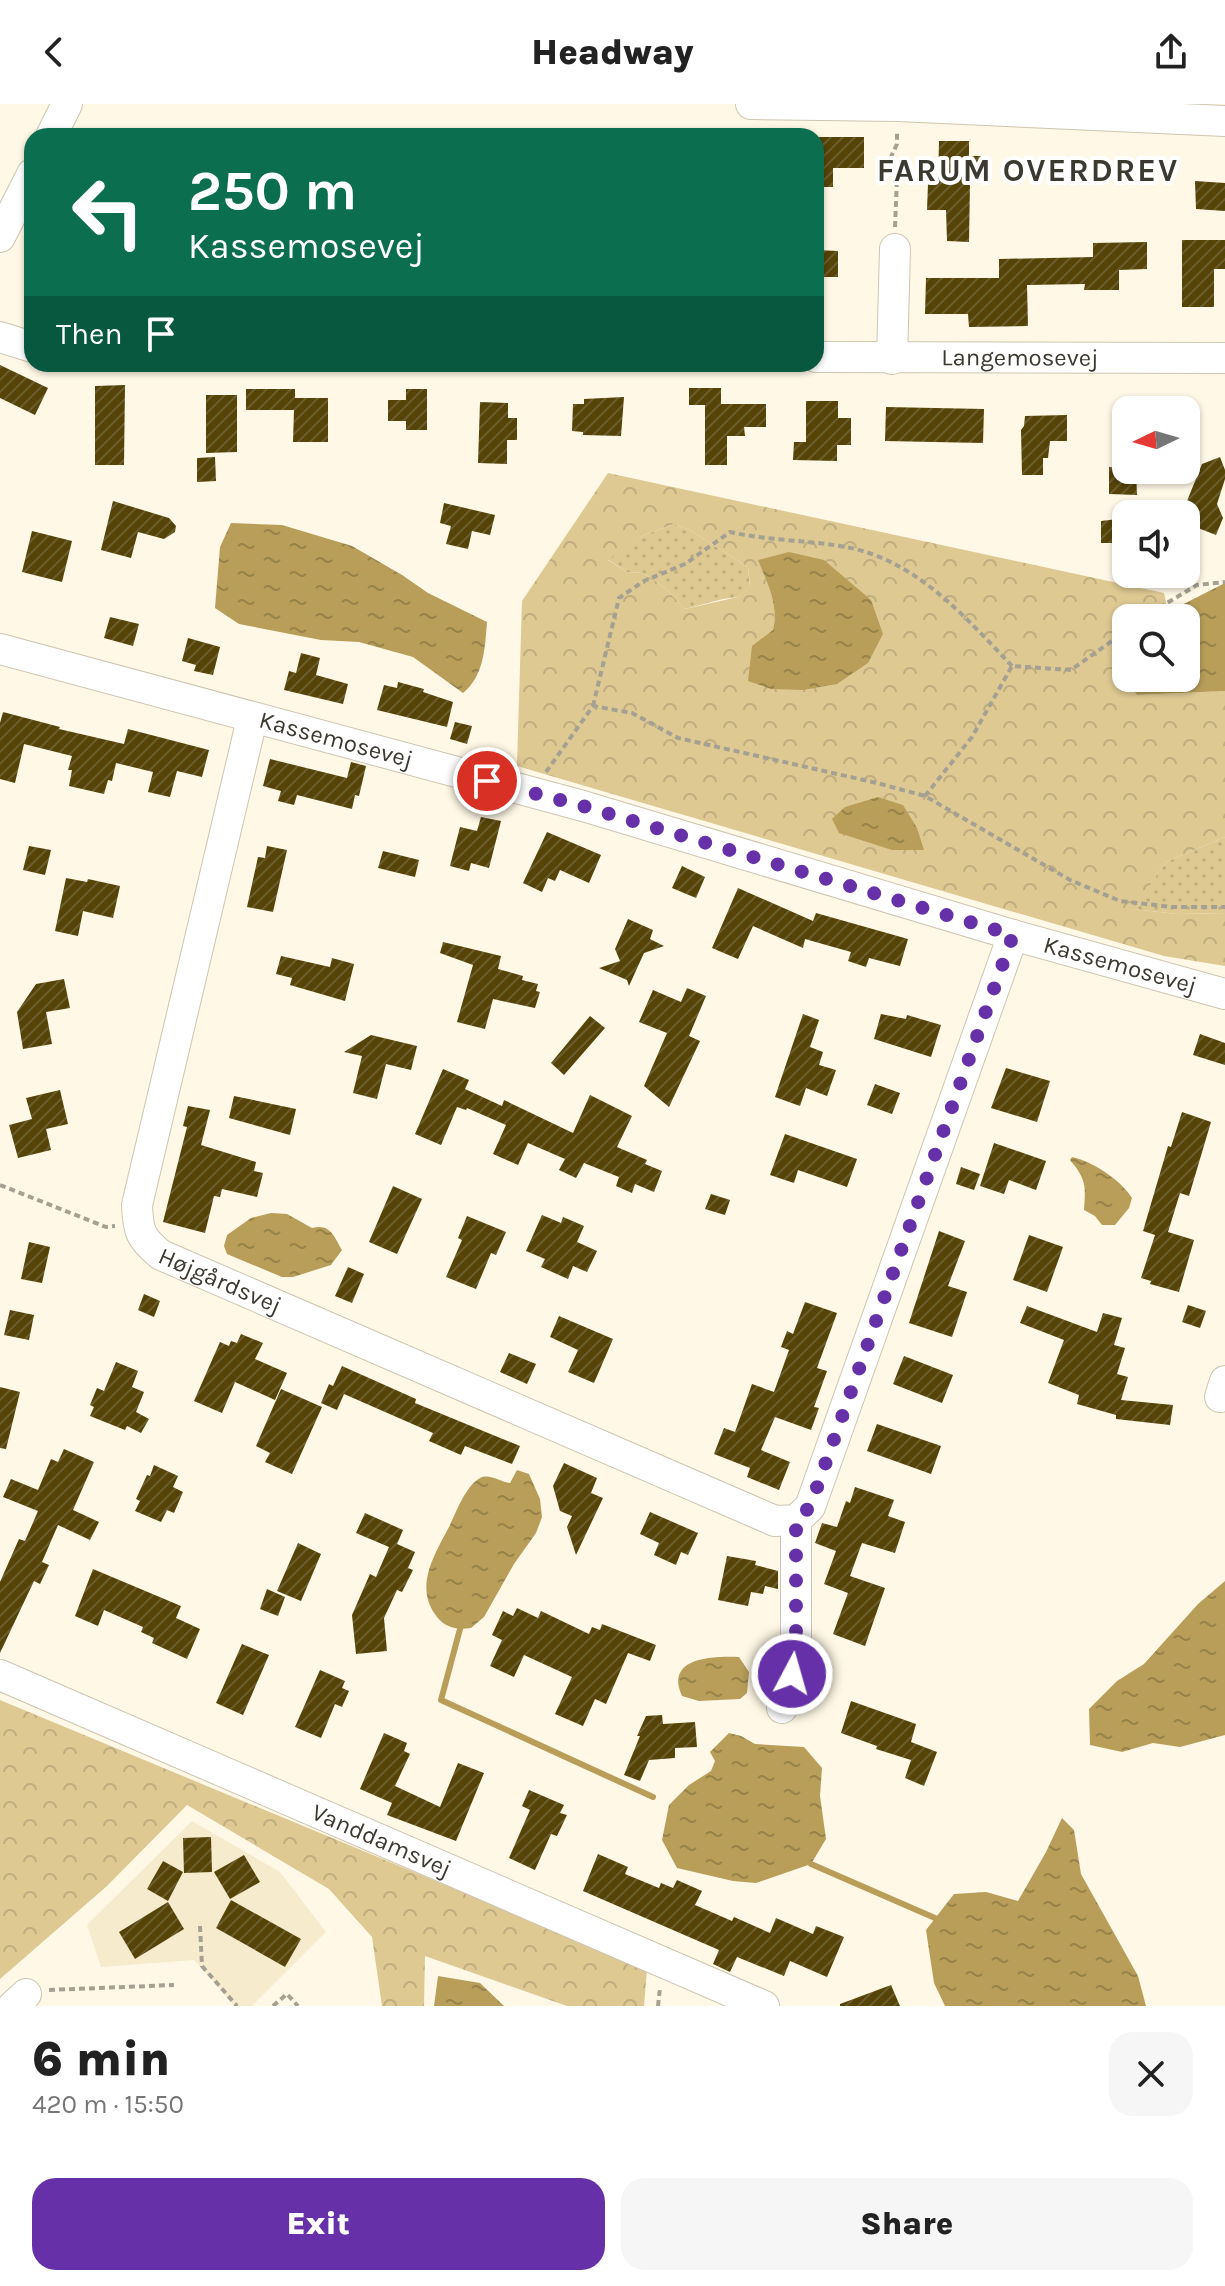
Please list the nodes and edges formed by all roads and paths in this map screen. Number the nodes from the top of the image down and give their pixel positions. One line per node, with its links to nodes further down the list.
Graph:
1 (67, 104): 5 (street)
2 (751, 104): 3 (street)
3 (898, 106): 4 (street); 8 (path)
4 (1225, 121)
5 (55, 128)
6 (24, 190): 7 (street)
7 (0, 237)
8 (895, 249): 13 (street)
9 (0, 337): 10 (street)
10 (24, 344)
11 (824, 357): 13 (street, Langemosevej)
12 (1225, 358): 13 (street, Langemosevej)
13 (892, 359)
14 (1225, 582): 15 (path)
15 (1165, 604)
16 (1112, 641): 18 (path)
17 (0, 649): 20 (street, Kassemosevej)
18 (1012, 666): 19 (path); 22 (path)
19 (593, 706): 21 (path); 22 (path)
20 (252, 719): 21 (street, Kassemosevej); 27 (street, Højgårdsvej)
21 (529, 792): 24 (street, Kassemosevej)
22 (925, 796): 23 (path)
23 (1225, 907)
24 (1013, 935): 25 (street, Kassemosevej); 28 (street)
25 (1225, 994)
26 (0, 1185): 27 (path)
27 (137, 1226): 28 (street, Højgårdsvej)
28 (796, 1520): 30 (street)
29 (0, 1675): 37 (street, Vanddamsvej)
30 (782, 1708)
31 (200, 1926): 34 (path)
32 (174, 1985): 33 (path)
33 (19, 2000)
34 (237, 2006)
35 (273, 2006): 36 (path)
36 (298, 2006)
37 (764, 2006)

